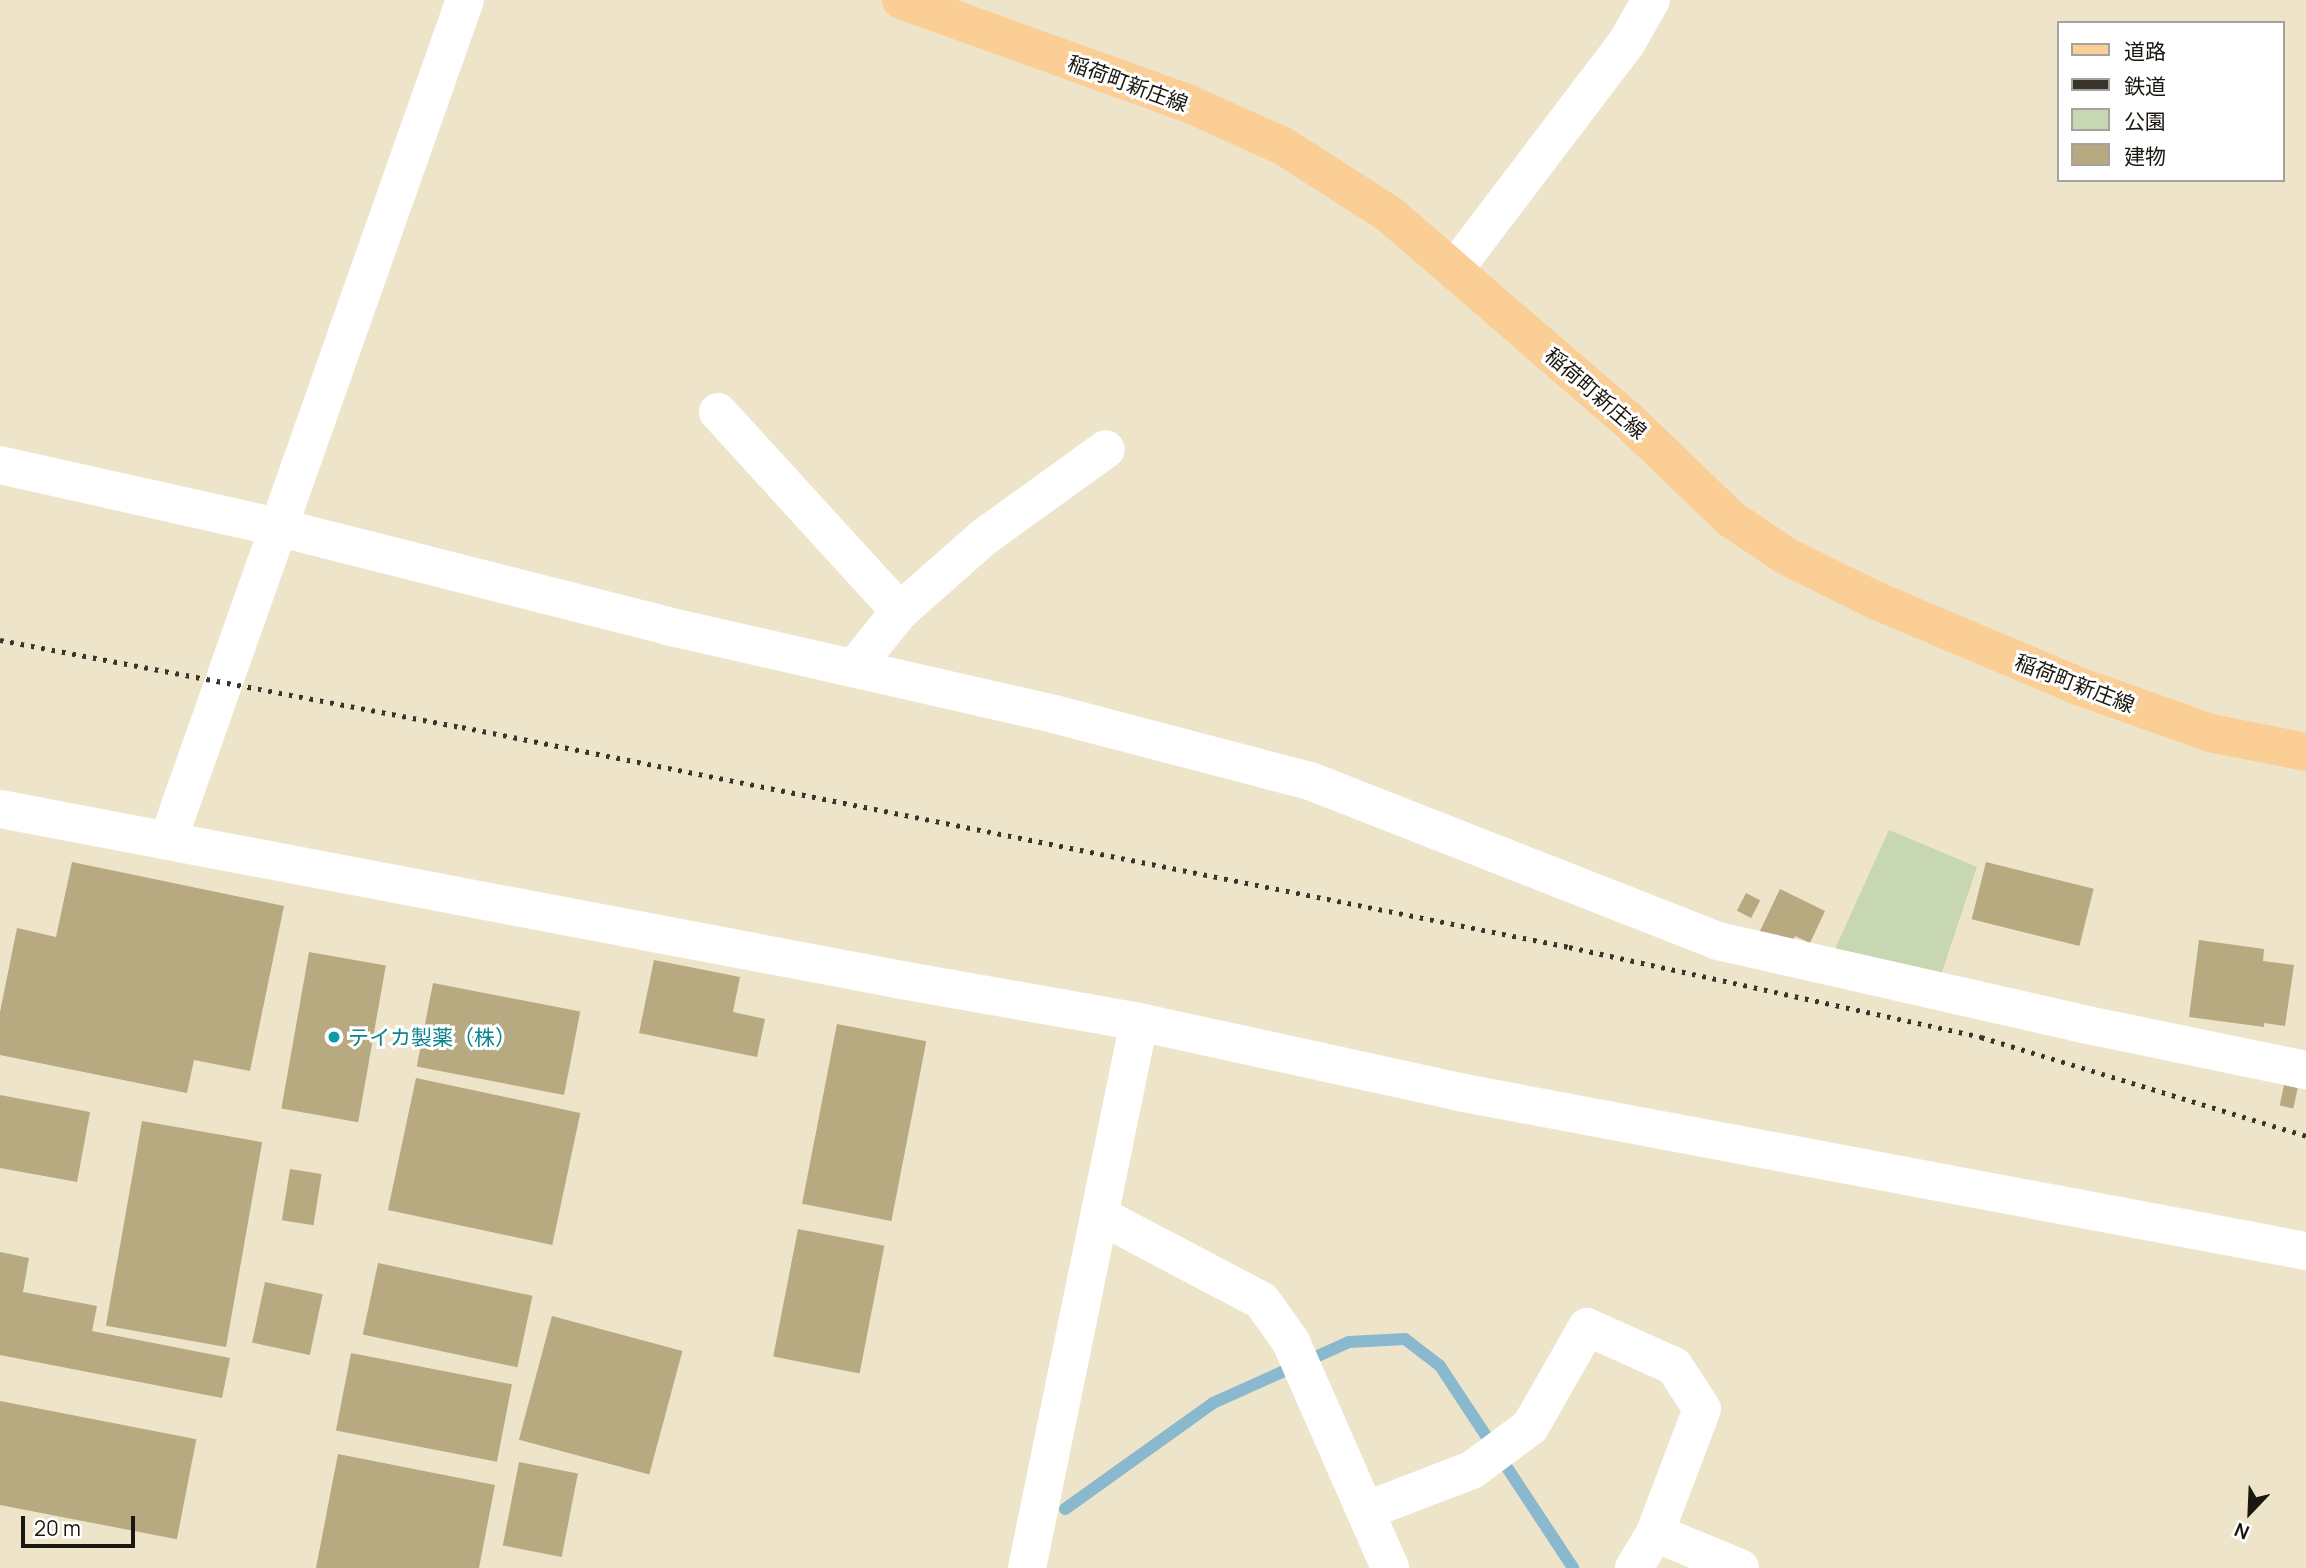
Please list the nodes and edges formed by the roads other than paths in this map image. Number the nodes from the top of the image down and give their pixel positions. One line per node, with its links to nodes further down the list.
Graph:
1 (465, 0): 8 (street)
2 (901, 0): 4 (main road, 稲荷町新庄線)
3 (1651, 0): 4 (street)
4 (1454, 270): 11 (main road, 稲荷町新庄線)
5 (718, 412): 9 (street)
6 (1107, 449): 9 (street)
7 (0, 465): 8 (street)
8 (277, 527): 10 (street); 13 (street)
9 (900, 611): 10 (street)
10 (854, 668): 15 (street)
11 (2306, 752)
12 (0, 809): 13 (street)
13 (167, 840): 14 (street)
14 (1139, 1022): 16 (street); 17 (street)
15 (2306, 1070)
16 (1101, 1216): 18 (street); 20 (street)
17 (2306, 1251)
18 (1365, 1511): 19 (street); 21 (street)
19 (1655, 1533): 22 (street); 23 (street)
20 (1027, 1568)
21 (1390, 1568)
22 (1634, 1568)
23 (1740, 1568)

